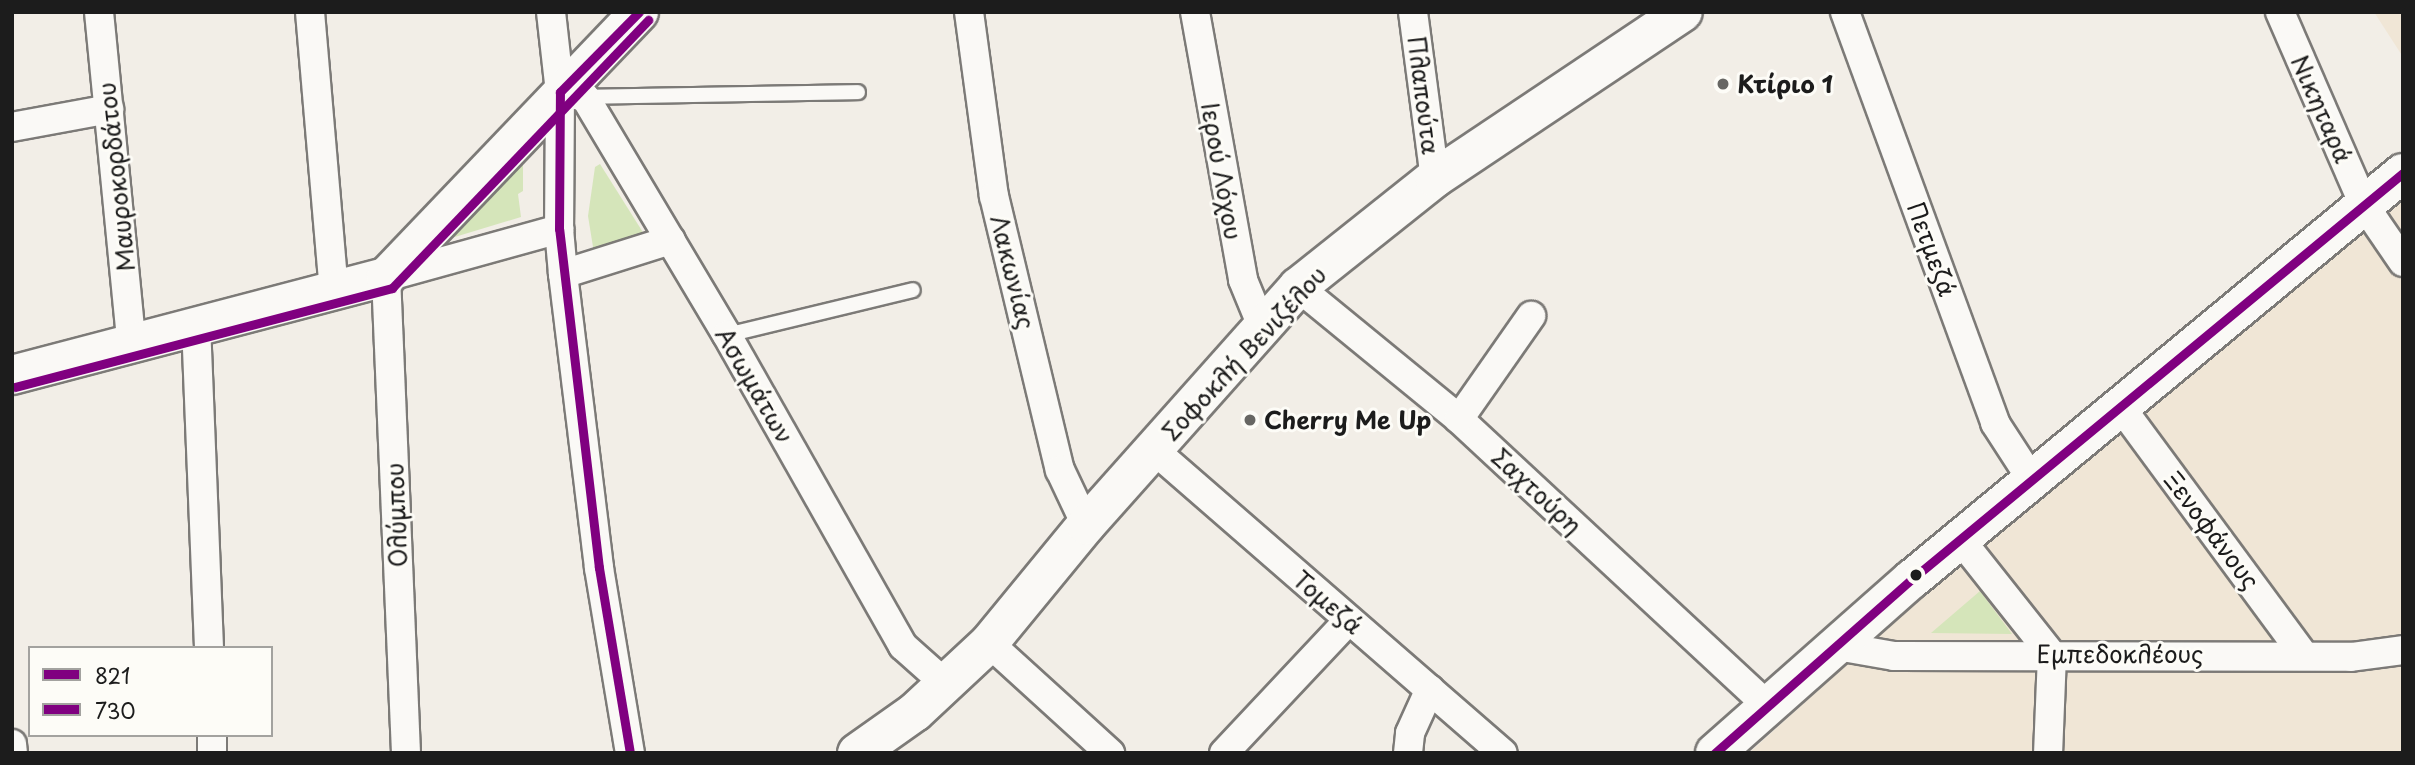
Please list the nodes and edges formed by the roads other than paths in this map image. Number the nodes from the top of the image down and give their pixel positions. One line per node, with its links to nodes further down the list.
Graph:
1 (99, 12): 13 (street, Μαυροκορδάτου)
2 (310, 12): 24 (street)
3 (551, 12): 12 (street)
4 (639, 12): 12 (street)
5 (969, 12): 36 (street, Λακωνίας)
6 (1195, 12): 28 (street, Ιερού Λόχου)
7 (1413, 12): 16 (street, Πλαπούτα)
8 (1683, 12): 16 (street, Σοφοκλή Βενιζέλου)
9 (1845, 12): 35 (street, Πετμεζά)
10 (2280, 12): 17 (street, Νικηταρά)
11 (858, 92): 12 (lane)
12 (573, 94): 18 (street); 19 (street, Ασωμάτων); 22 (street)
13 (109, 109): 14 (street); 30 (street, Μαυροκορδάτου)
14 (12, 127)
15 (2403, 173): 17 (street)
16 (1434, 178): 23 (street, Σοφοκλή Βενιζέλου)
17 (2364, 205): 20 (street, Νικηταρά); 32 (street)
18 (559, 229): 21 (street); 22 (street)
19 (671, 240): 21 (street); 29 (street, Ασωμάτων)
20 (2403, 262)
21 (563, 274): 51 (street)
22 (386, 277): 24 (street); 50 (street, Ολύμπου)
23 (1298, 288): 28 (street, Σοφοκλή Βενιζέλου); 33 (street, Σαχτούρη)
24 (334, 290): 27 (street)
25 (913, 290): 29 (lane)
26 (1531, 316): 33 (street)
27 (196, 324): 30 (street); 40 (street)
28 (1262, 326): 34 (street, Σοφοκλή Βενιζέλου)
29 (727, 335): 45 (street, Ασωμάτων)
30 (131, 341): 31 (street)
31 (12, 375)
32 (2120, 406): 35 (street); 43 (street, Ξενοφάνους)
33 (1459, 419): 47 (street, Σαχτούρη)
34 (1154, 450): 36 (street, Σοφοκλή Βενιζέλου); 38 (street, Τομεζά)
35 (2032, 480): 37 (street)
36 (1086, 525): 39 (street, Σοφοκλή Βενιζέλου)
37 (1960, 539): 41 (street); 44 (street)
38 (1348, 621): 46 (street, Τομεζά); 54 (street)
39 (989, 643): 45 (street, Σοφοκλή Βενιζέλου); 53 (street)
40 (209, 646)
41 (1837, 646): 44 (street, Εμπεδοκλέους); 47 (street)
42 (2403, 650): 43 (street, Εμπεδοκλέους)
43 (2303, 654): 44 (street, Εμπεδοκλέους)
44 (2053, 655): 58 (street)
45 (947, 685): 52 (street, Σοφοκλή Βενιζέλου)
46 (1430, 689): 55 (street); 56 (street, Τομεζά)
47 (1768, 706): 57 (street)
48 (12, 744): 49 (street)
49 (13, 753)
50 (406, 753)
51 (630, 753)
52 (858, 753)
53 (1110, 753)
54 (1224, 753)
55 (1408, 753)
56 (1503, 753)
57 (1714, 753)
58 (2048, 753)

